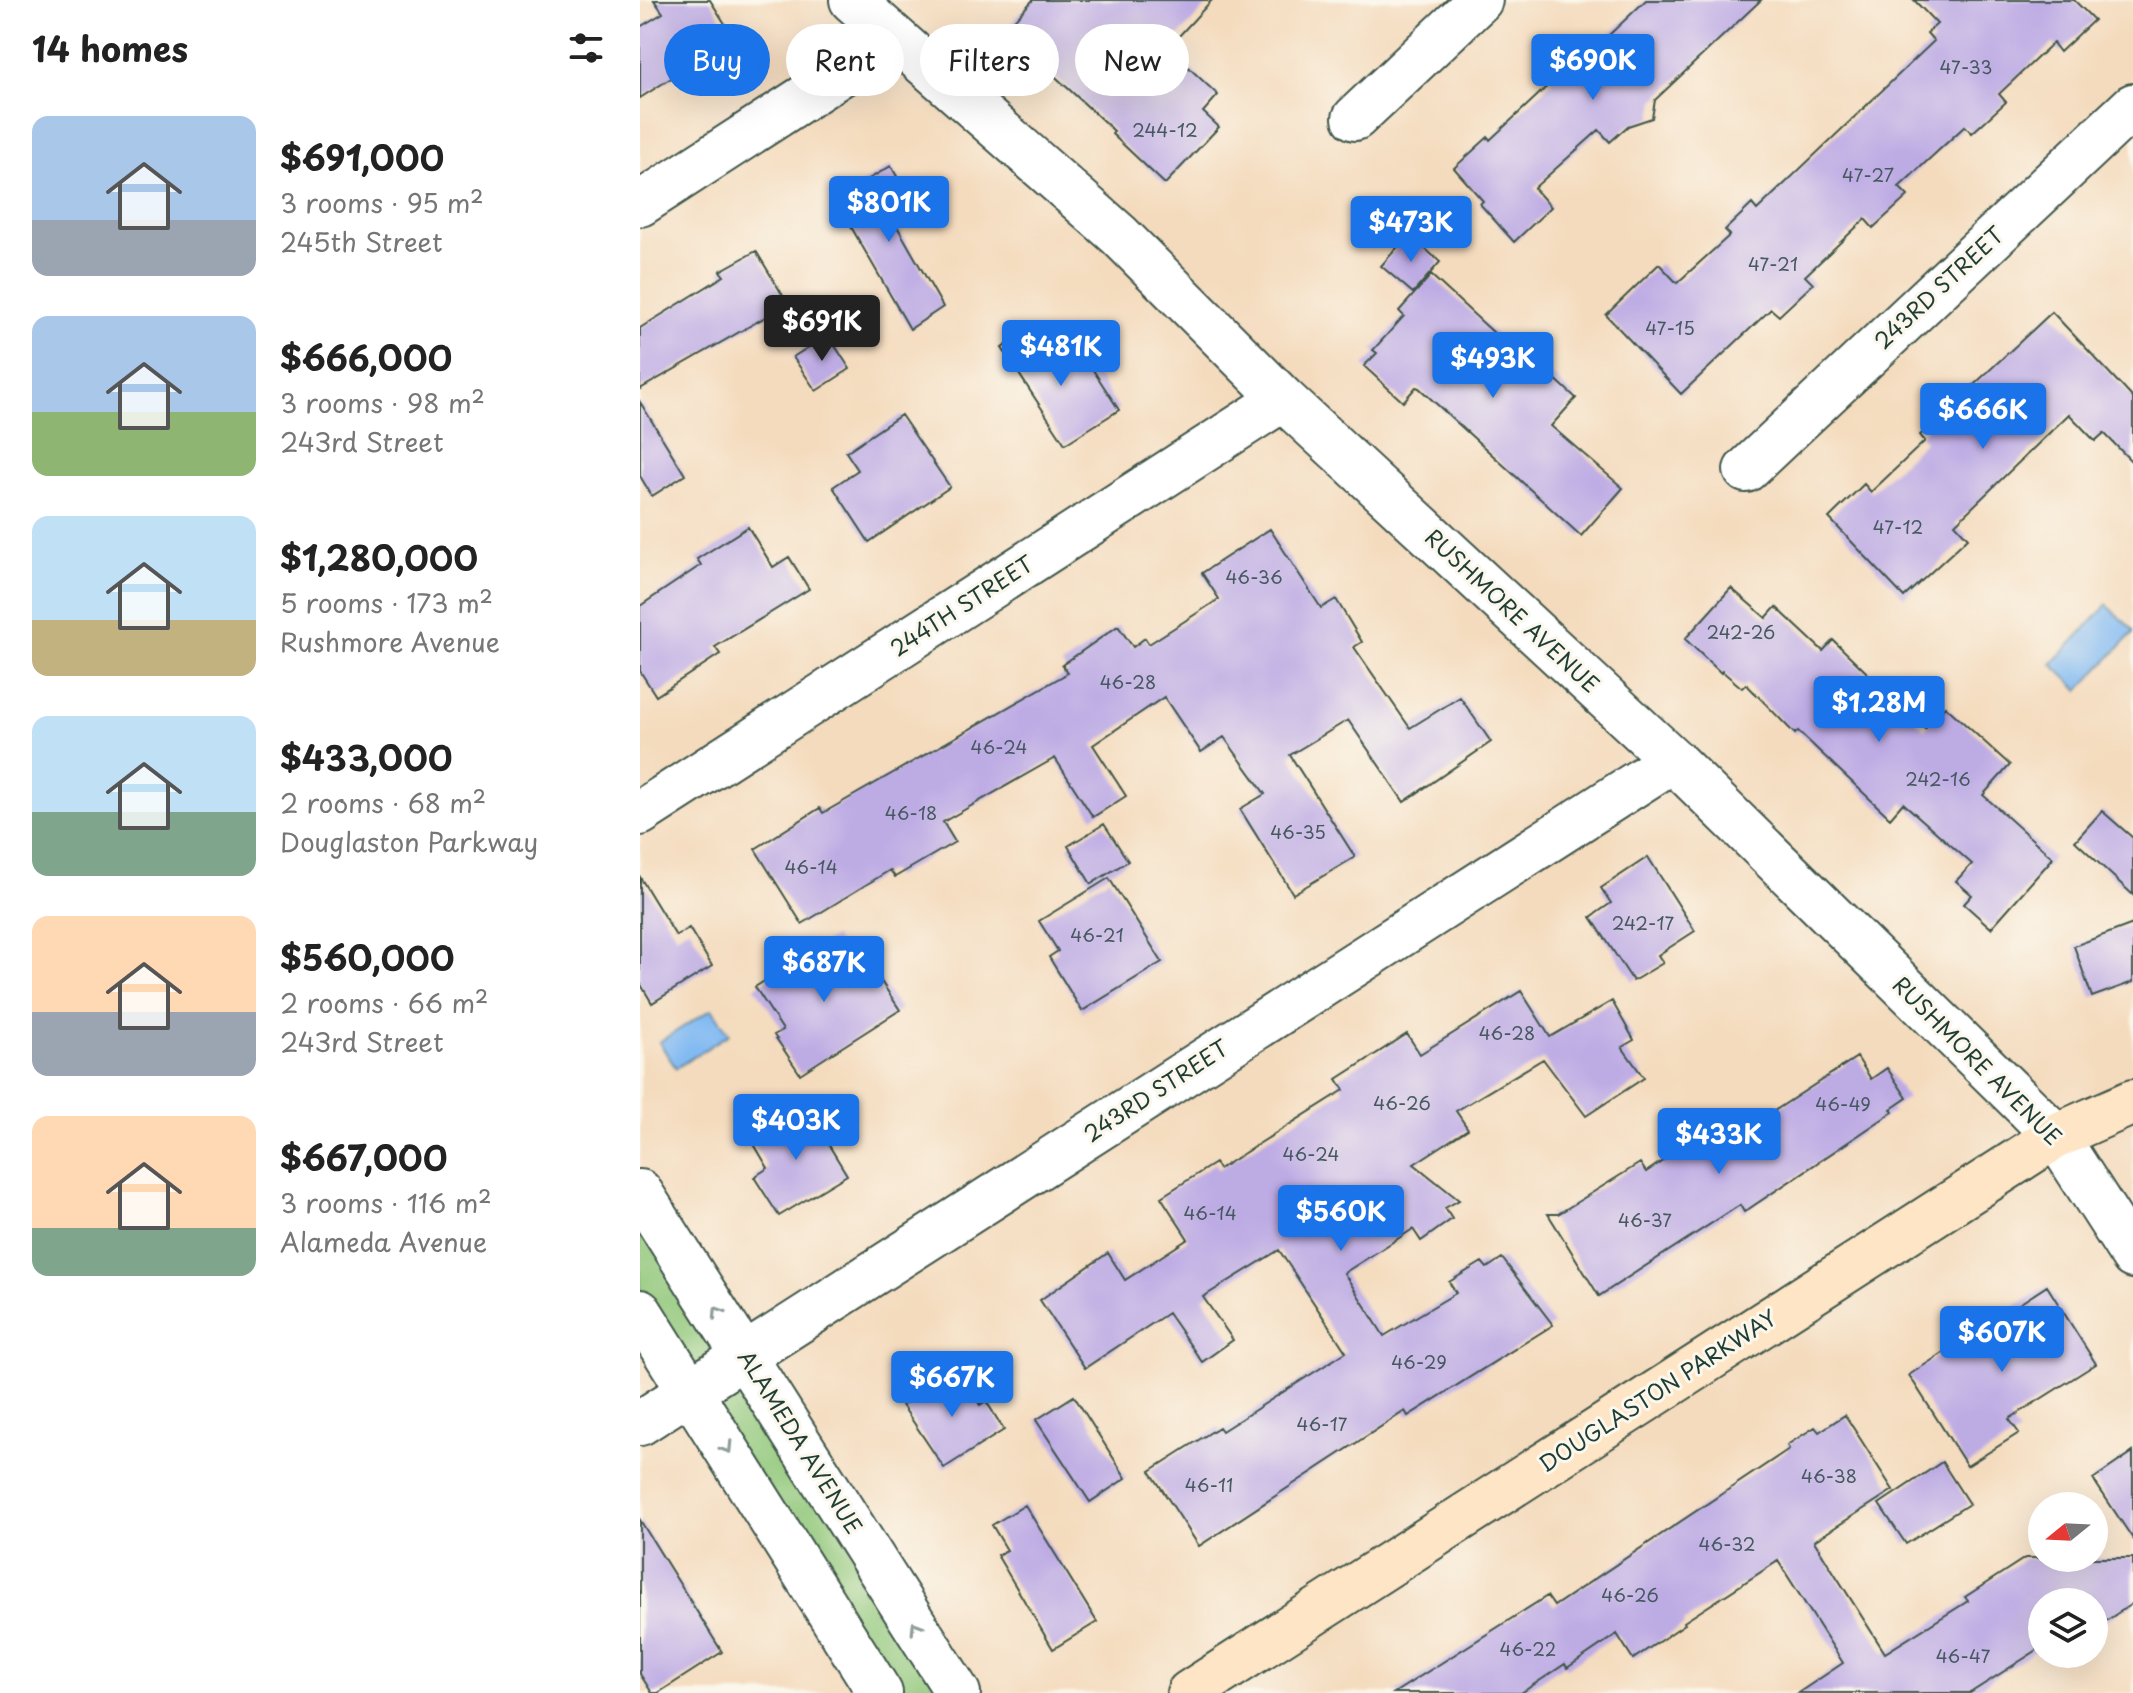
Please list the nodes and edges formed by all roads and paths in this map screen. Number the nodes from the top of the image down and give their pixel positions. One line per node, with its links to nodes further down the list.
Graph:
1 (852, 0): 3 (street, RUSHMORE AVENUE)
2 (1480, 0): 7 (street)
3 (878, 24)
4 (904, 47): 9 (street, RUSHMORE AVENUE)
5 (807, 96): 8 (street)
6 (2133, 106): 10 (street, 243RD STREET)
7 (1355, 118)
8 (640, 204)
9 (1283, 399): 11 (street, RUSHMORE AVENUE); 12 (street, 244TH STREET)
10 (1746, 470)
11 (1673, 760): 14 (street, RUSHMORE AVENUE); 18 (street, 243RD STREET)
12 (640, 813)
13 (2133, 1102): 14 (main road, DOUGLASTON PARKWAY)
14 (2056, 1136): 16 (street, RUSHMORE AVENUE); 22 (main road, DOUGLASTON PARKWAY)
15 (640, 1192): 18 (street, ALAMEDA AVENUE, one-way to 15)
16 (2133, 1256)
17 (640, 1312): 18 (street, ALAMEDA AVENUE)
18 (719, 1372): 19 (street, 243RD STREET); 20 (street, ALAMEDA AVENUE, one-way to 20); 21 (street, ALAMEDA AVENUE, one-way to 18)
19 (640, 1423)
20 (880, 1693)
21 (958, 1693)
22 (1189, 1693)

